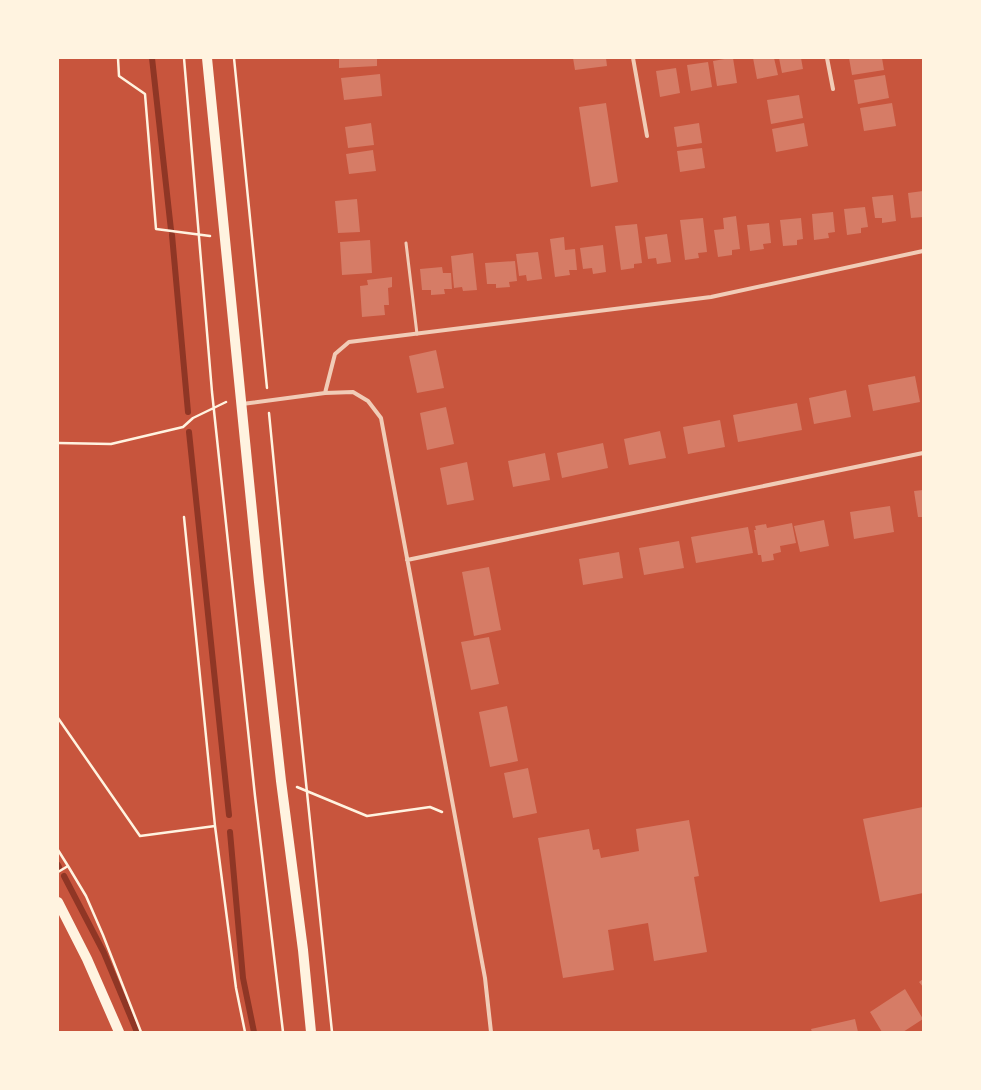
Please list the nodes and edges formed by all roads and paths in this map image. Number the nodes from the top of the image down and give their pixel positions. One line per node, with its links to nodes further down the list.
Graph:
1 (118, 58): 9 (path)
2 (184, 58): 9 (path)
3 (207, 58): 10 (main road)
4 (234, 58): 16 (path)
5 (633, 58): 8 (street)
6 (827, 58): 7 (street)
7 (833, 89)
8 (647, 136)
9 (198, 234): 10 (path); 17 (path)
10 (225, 237): 15 (main road)
11 (406, 243): 13 (lane)
12 (923, 252): 13 (street)
13 (417, 334): 14 (street)
14 (325, 393): 16 (street); 21 (street)
15 (241, 400): 16 (street); 17 (path); 23 (main road)
16 (269, 401): 24 (path)
17 (214, 408): 18 (path); 34 (path)
18 (58, 443)
19 (923, 453): 21 (street)
20 (184, 517): 26 (path)
21 (407, 560): 25 (street)
22 (58, 718): 26 (path)
23 (281, 781): 24 (path); 35 (main road)
24 (307, 790): 25 (path); 36 (path)
25 (452, 810): 37 (street)
26 (215, 826): 33 (path)
27 (58, 850): 28 (path)
28 (68, 866): 29 (path); 32 (path)
29 (58, 872)
30 (58, 902): 31 (main road)
31 (119, 1032)
32 (141, 1032)
33 (245, 1032)
34 (283, 1032)
35 (311, 1032)
36 (332, 1032)
37 (491, 1032)

